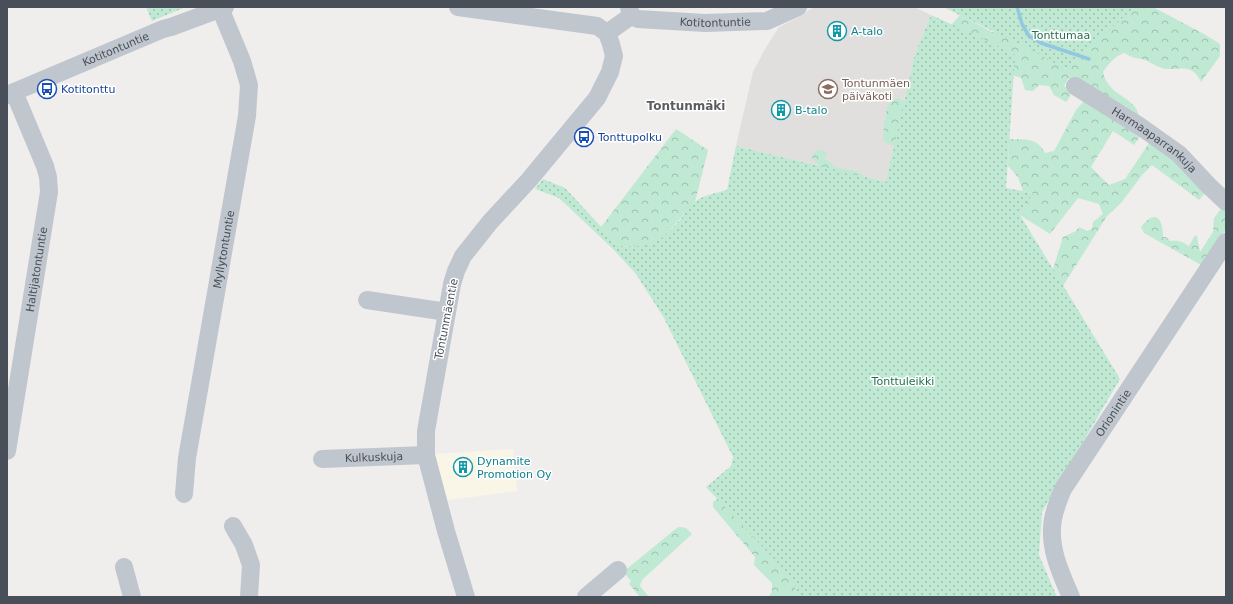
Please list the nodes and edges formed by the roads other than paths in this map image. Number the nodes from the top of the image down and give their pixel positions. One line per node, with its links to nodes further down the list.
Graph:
1 (458, 7): 5 (street)
2 (798, 7): 4 (street, Kotitontuntie)
3 (223, 8): 7 (street, Kotitontuntie); 15 (street, Myllytontuntie)
4 (630, 11): 5 (street)
5 (606, 33): 11 (street, Tontunmäentie)
6 (1076, 86): 8 (street, Harmaaparrankuja)
7 (11, 94): 12 (street, Haltijatontuntie)
8 (1226, 202)
9 (1226, 242): 23 (street, Orionintie)
10 (368, 300): 11 (street)
11 (446, 312): 13 (street, Tontunmäentie)
12 (7, 451)
13 (426, 455): 14 (street, Kulkuskuja); 21 (street, Tontunmäentie)
14 (322, 459)
15 (184, 494)
16 (232, 526): 20 (street)
17 (124, 567): 19 (street)
18 (618, 570): 22 (street)
19 (132, 597)
20 (249, 597)
21 (466, 597)
22 (586, 597)
23 (1071, 597)

